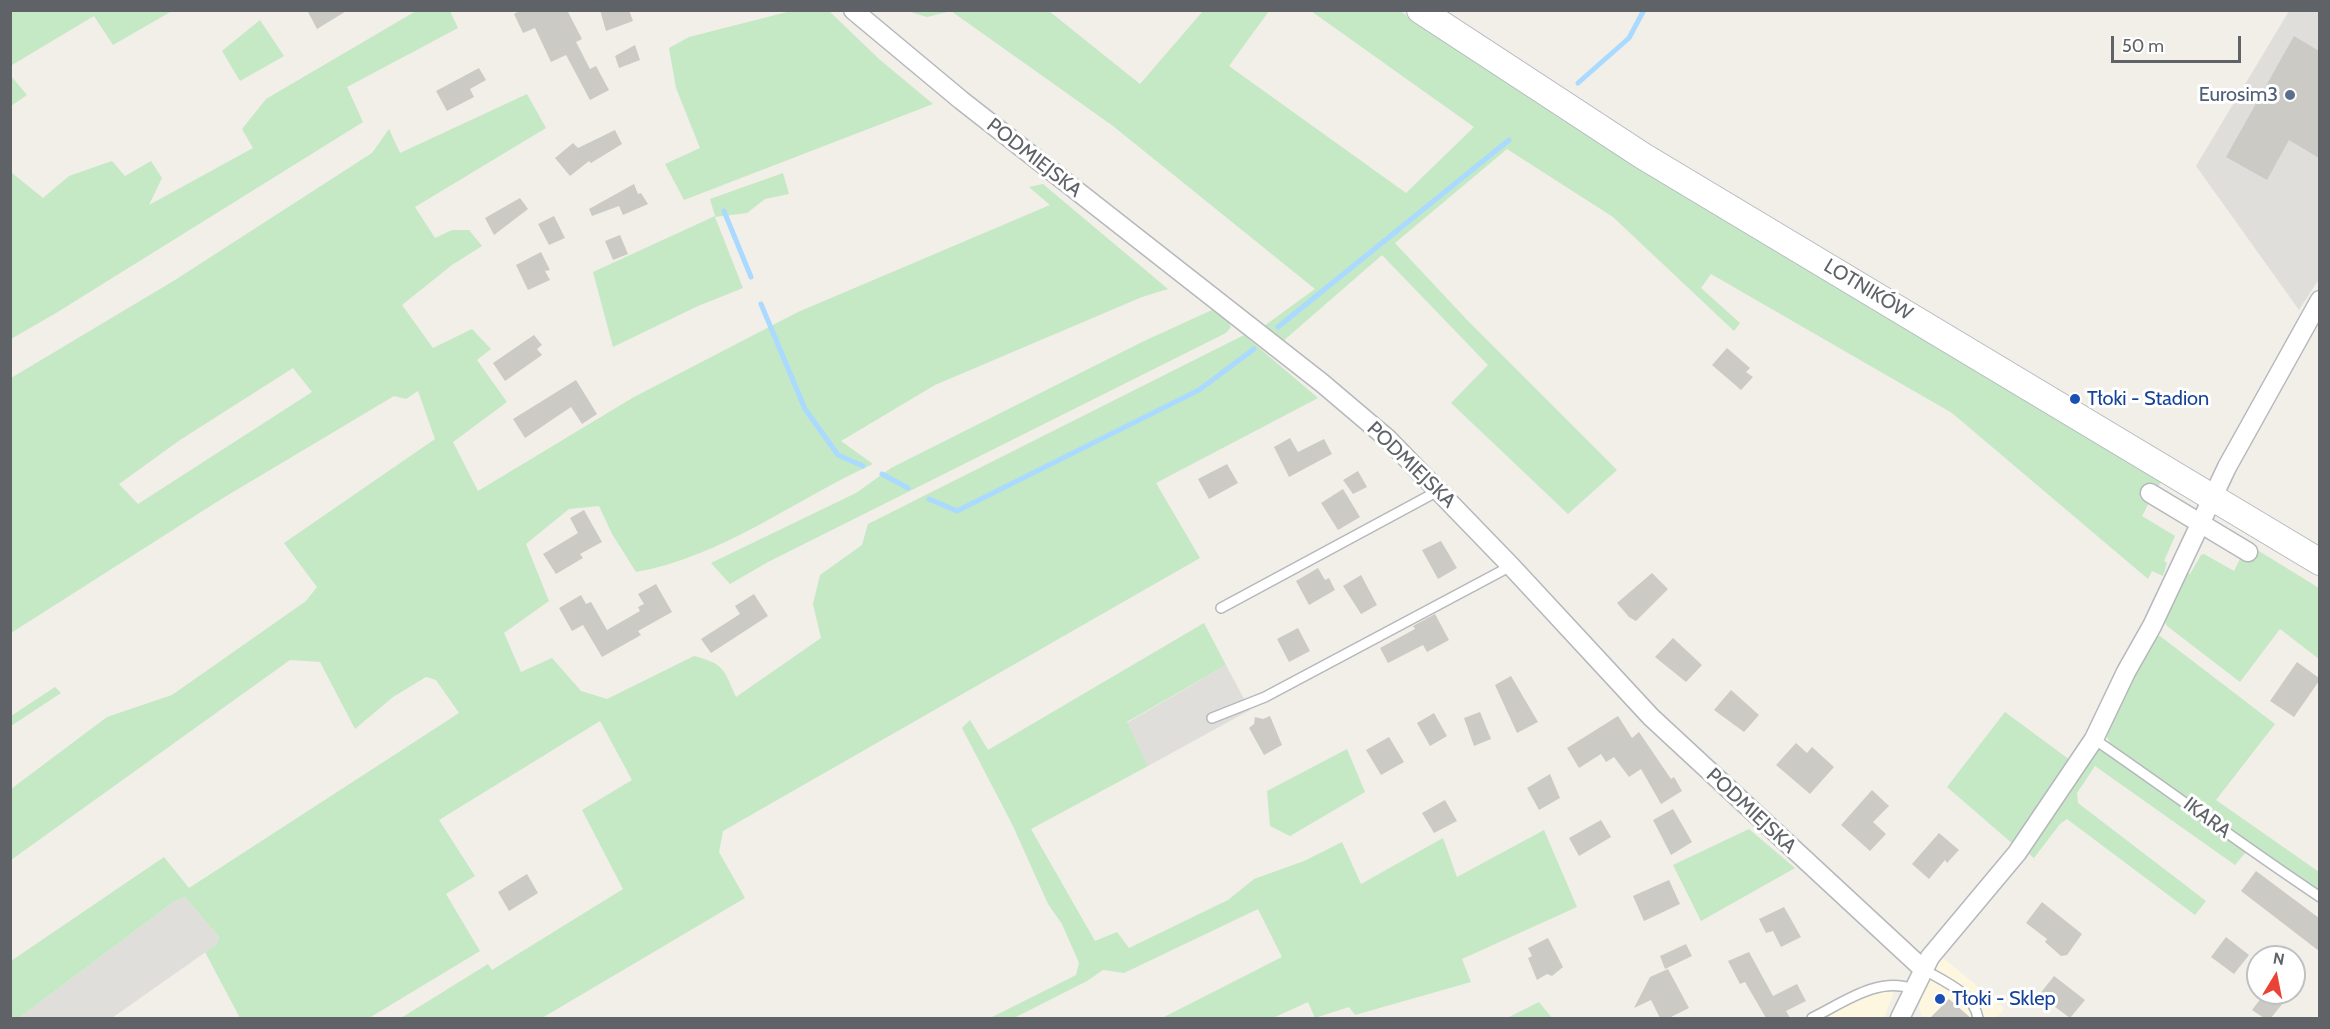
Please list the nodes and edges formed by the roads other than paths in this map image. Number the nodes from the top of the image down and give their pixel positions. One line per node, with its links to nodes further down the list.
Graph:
1 (853, 10): 4 (street, PODMIEJSKA)
2 (1420, 10): 6 (street, LOTNIKÓW)
3 (2319, 300): 6 (street)
4 (1438, 490): 10 (street, PODMIEJSKA); 11 (lane)
5 (2151, 494): 7 (street)
6 (2213, 496): 7 (street); 9 (street, LOTNIKÓW)
7 (2198, 524): 8 (street); 13 (street)
8 (2248, 552)
9 (2319, 562)
10 (1511, 566): 12 (lane); 15 (street, PODMIEJSKA)
11 (1221, 608)
12 (1212, 718)
13 (2094, 739): 14 (lane, IKARA); 15 (street)
14 (2319, 897)
15 (1923, 969): 16 (street); 19 (lane)
16 (1913, 989): 17 (street); 18 (lane)
17 (1904, 1016)
18 (1812, 1018)
19 (1978, 1018)

